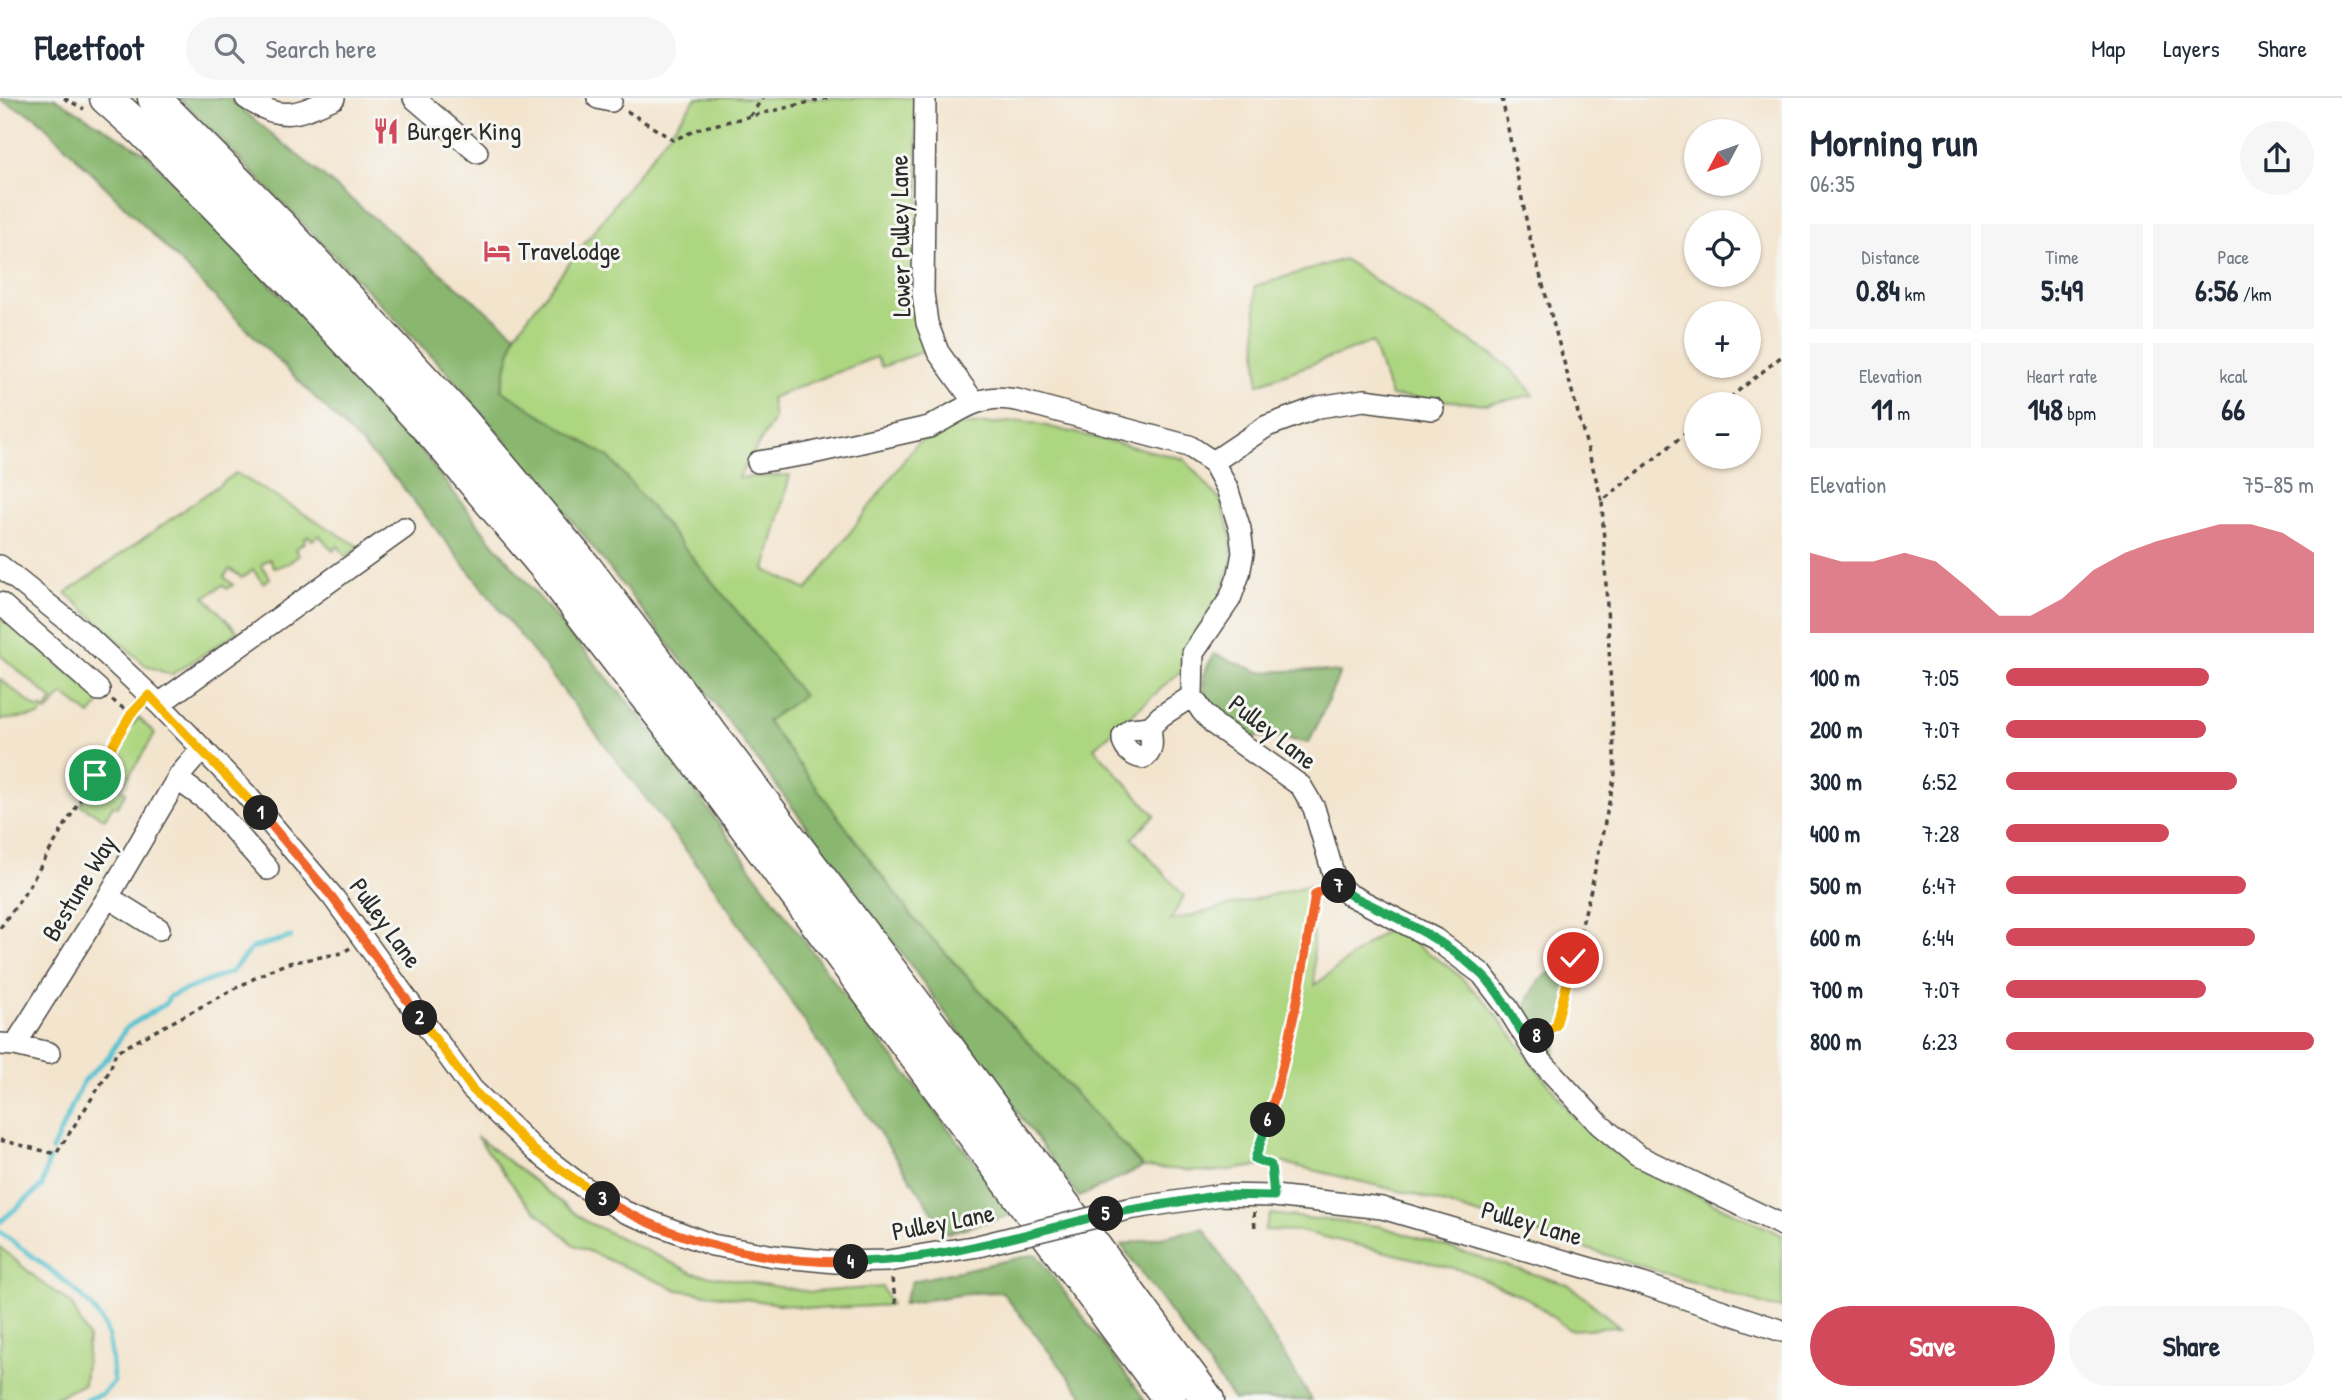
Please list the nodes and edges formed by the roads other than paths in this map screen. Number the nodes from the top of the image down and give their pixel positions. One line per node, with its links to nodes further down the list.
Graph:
1 (106, 98): 30 (highway)
2 (154, 98): 31 (highway)
3 (246, 98): 8 (street)
4 (271, 98): 8 (street)
5 (334, 98): 8 (street)
6 (414, 98): 9 (street)
7 (925, 98): 10 (street, Lower Pulley Lane)
8 (295, 115)
9 (477, 152)
10 (974, 402): 12 (street); 13 (street)
11 (1433, 409): 13 (street)
12 (758, 462)
13 (1213, 463): 18 (street, Pulley Lane)
14 (404, 528): 19 (street)
15 (0, 566): 19 (street, Pulley Lane)
16 (0, 603): 17 (street)
17 (99, 690)
18 (1192, 696): 20 (street); 28 (street, Pulley Lane)
19 (159, 704): 21 (street, Pulley Lane)
20 (1150, 727)
21 (202, 749): 22 (street, Bestune Way); 29 (street, Pulley Lane, bridge)
22 (177, 779): 23 (street); 24 (street, Bestune Way)
23 (268, 869)
24 (108, 897): 25 (street); 26 (street, Bestune Way)
25 (159, 929)
26 (8, 1044): 27 (street)
27 (49, 1053)
28 (1782, 1226)
29 (1782, 1331)
30 (1170, 1400)
31 (1208, 1400)

